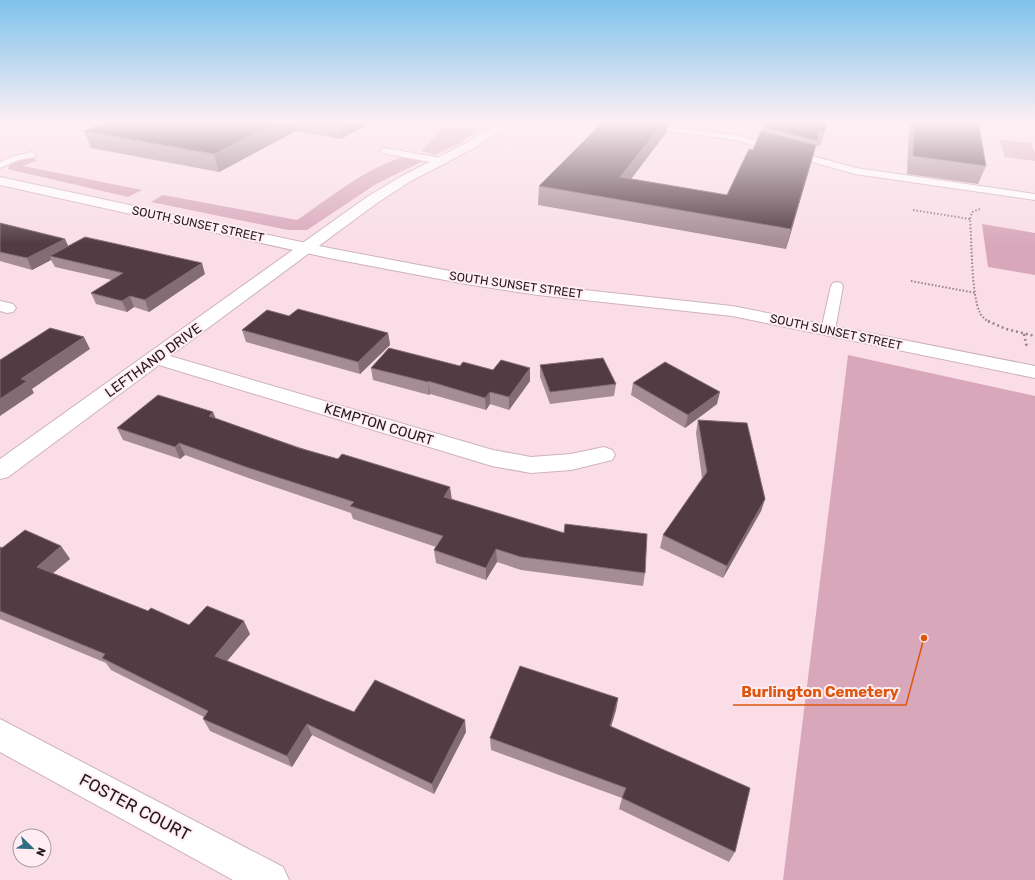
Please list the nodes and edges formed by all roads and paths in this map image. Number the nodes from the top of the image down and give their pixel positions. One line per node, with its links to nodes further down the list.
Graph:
1 (441, 162): 8 (street, LEFTHAND DRIVE)
2 (822, 162): 4 (lane)
3 (0, 181): 8 (street, SOUTH SUNSET STREET)
4 (1035, 197)
5 (984, 209): 7 (path)
6 (912, 210): 7 (path)
7 (970, 219): 11 (path)
8 (306, 248): 12 (street, SOUTH SUNSET STREET); 16 (street, LEFTHAND DRIVE)
9 (911, 281): 11 (path)
10 (837, 286): 12 (lane)
11 (976, 293): 13 (path)
12 (828, 330): 17 (street, SOUTH SUNSET STREET)
13 (1024, 334): 14 (path); 15 (path)
14 (1035, 336)
15 (1029, 355)
16 (156, 358): 18 (street, KEMPTON COURT); 19 (street, LEFTHAND DRIVE)
17 (1035, 372)
18 (604, 455)
19 (0, 471)
20 (0, 735): 21 (street, FOSTER COURT)
21 (270, 880)

